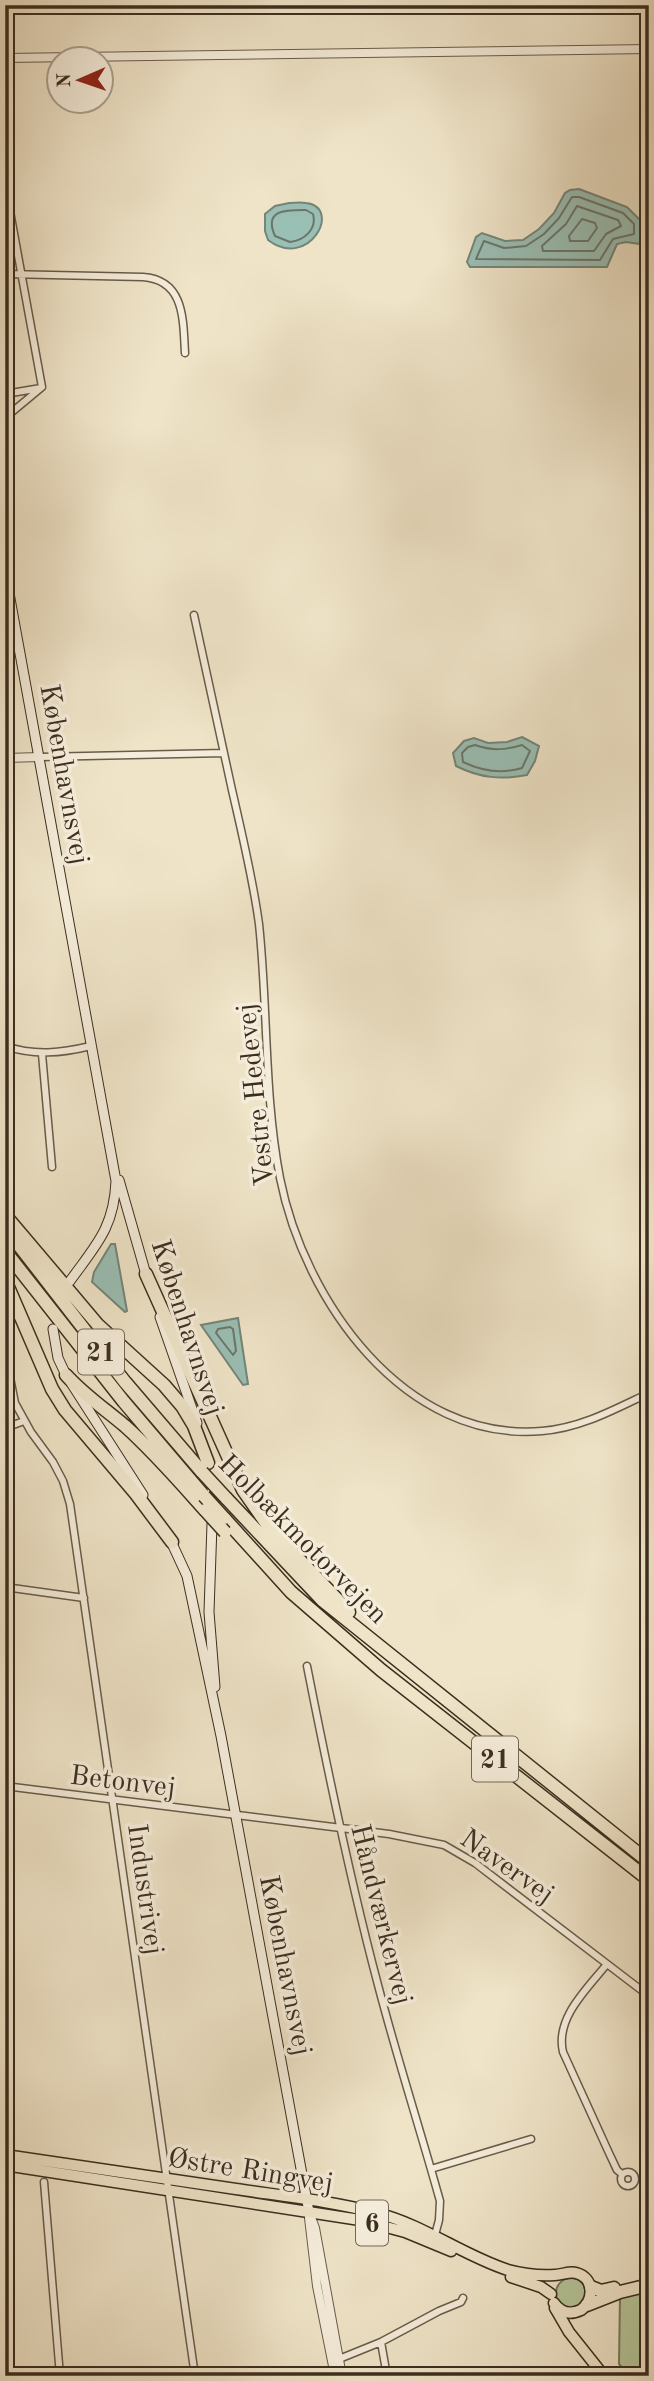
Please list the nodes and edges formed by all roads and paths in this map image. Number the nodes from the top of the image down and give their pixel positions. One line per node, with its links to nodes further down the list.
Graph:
1 (649, 49): 2 (street)
2 (5, 58)
3 (5, 184): 5 (street)
4 (5, 274): 5 (street)
5 (22, 274): 6 (street); 7 (street)
6 (185, 353)
7 (42, 387): 8 (street); 9 (street)
8 (5, 394)
9 (5, 414)
10 (5, 571): 13 (main road, Københavnsvej)
11 (194, 615): 12 (street, Vestre Hedevej)
12 (224, 753): 13 (street); 29 (street, Vestre Hedevej)
13 (40, 757): 14 (street); 16 (main road, Københavnsvej)
14 (5, 758)
15 (5, 1046): 17 (street)
16 (91, 1046): 17 (street); 18 (main road, Københavnsvej)
17 (42, 1054): 19 (street)
18 (112, 1151): 23 (main road, Københavnsvej); 25 (main road, Københavnsvej)
19 (52, 1167)
20 (5, 1216): 32 (highway)
21 (5, 1228): 32 (highway, Holbækmotorvejen / 21)
22 (5, 1251): 36 (highway, Holbækmotorvejen / 21, bridge)
23 (146, 1274): 32 (main road, Københavnsvej); 37 (highway)
24 (5, 1280): 33 (highway)
25 (70, 1281)
26 (54, 1329): 28 (main road, Københavnsvej)
27 (5, 1352): 30 (street, Industrivej)
28 (66, 1375): 33 (main road, Københavnsvej); 36 (highway, bridge)
29 (649, 1392)
30 (24, 1421): 31 (street); 35 (street, Industrivej)
31 (5, 1428)
32 (205, 1467): 37 (highway, Holbækmotorvejen / 21, bridge); 39 (main road, Københavnsvej)
33 (172, 1542): 39 (main road, Københavnsvej)
34 (5, 1587): 35 (street)
35 (84, 1598): 41 (street, Industrivej)
36 (343, 1637): 45 (highway, Holbækmotorvejen / 21)
37 (381, 1649): 44 (highway, Holbækmotorvejen / 21)
38 (307, 1667): 43 (street, Håndværkervej)
39 (219, 1727): 42 (main road, Københavnsvej)
40 (5, 1786): 41 (street, Betonvej)
41 (113, 1800): 42 (street, Betonvej); 54 (street, Industrivej)
42 (236, 1816): 43 (street, Navervej); 55 (main road, Københavnsvej)
43 (340, 1829): 46 (street, Navervej); 51 (street, Håndværkervej)
44 (649, 1862)
45 (649, 1880)
46 (607, 1964): 47 (street, Navervej); 52 (street)
47 (649, 1996)
48 (531, 2139): 51 (street)
49 (5, 2155): 54 (main road, Østre Ringvej / 6)
50 (5, 2165): 54 (main road, Østre Ringvej / 6)
51 (431, 2169): 57 (street, Håndværkervej)
52 (622, 2174)
53 (44, 2182): 68 (street)
54 (169, 2185): 55 (main road, Østre Ringvej / 6); 56 (main road, Østre Ringvej / 6); 69 (street, Industrivej)
55 (307, 2200): 56 (main road, Københavnsvej); 57 (main road, Østre Ringvej / 6)
56 (309, 2212): 63 (main road, Østre Ringvej / 6); 67 (street, Københavnsvej); 70 (street, Københavnsvej)
57 (435, 2235): 58 (main road, Østre Ringvej / 6)
58 (562, 2275): 61 (main road, 6); 63 (main road)
59 (649, 2279): 61 (highway, 6)
60 (649, 2285): 64 (highway)
61 (591, 2287): 64 (main road)
62 (463, 2298): 65 (street)
63 (552, 2298): 64 (main road, 6); 66 (main road)
64 (583, 2308): 66 (main road)
65 (381, 2343): 67 (street); 72 (street)
66 (580, 2345): 73 (main road)
67 (339, 2358): 71 (street, Københavnsvej)
68 (60, 2376)
69 (195, 2376)
70 (335, 2376)
71 (342, 2376)
72 (387, 2376)
73 (604, 2376)

